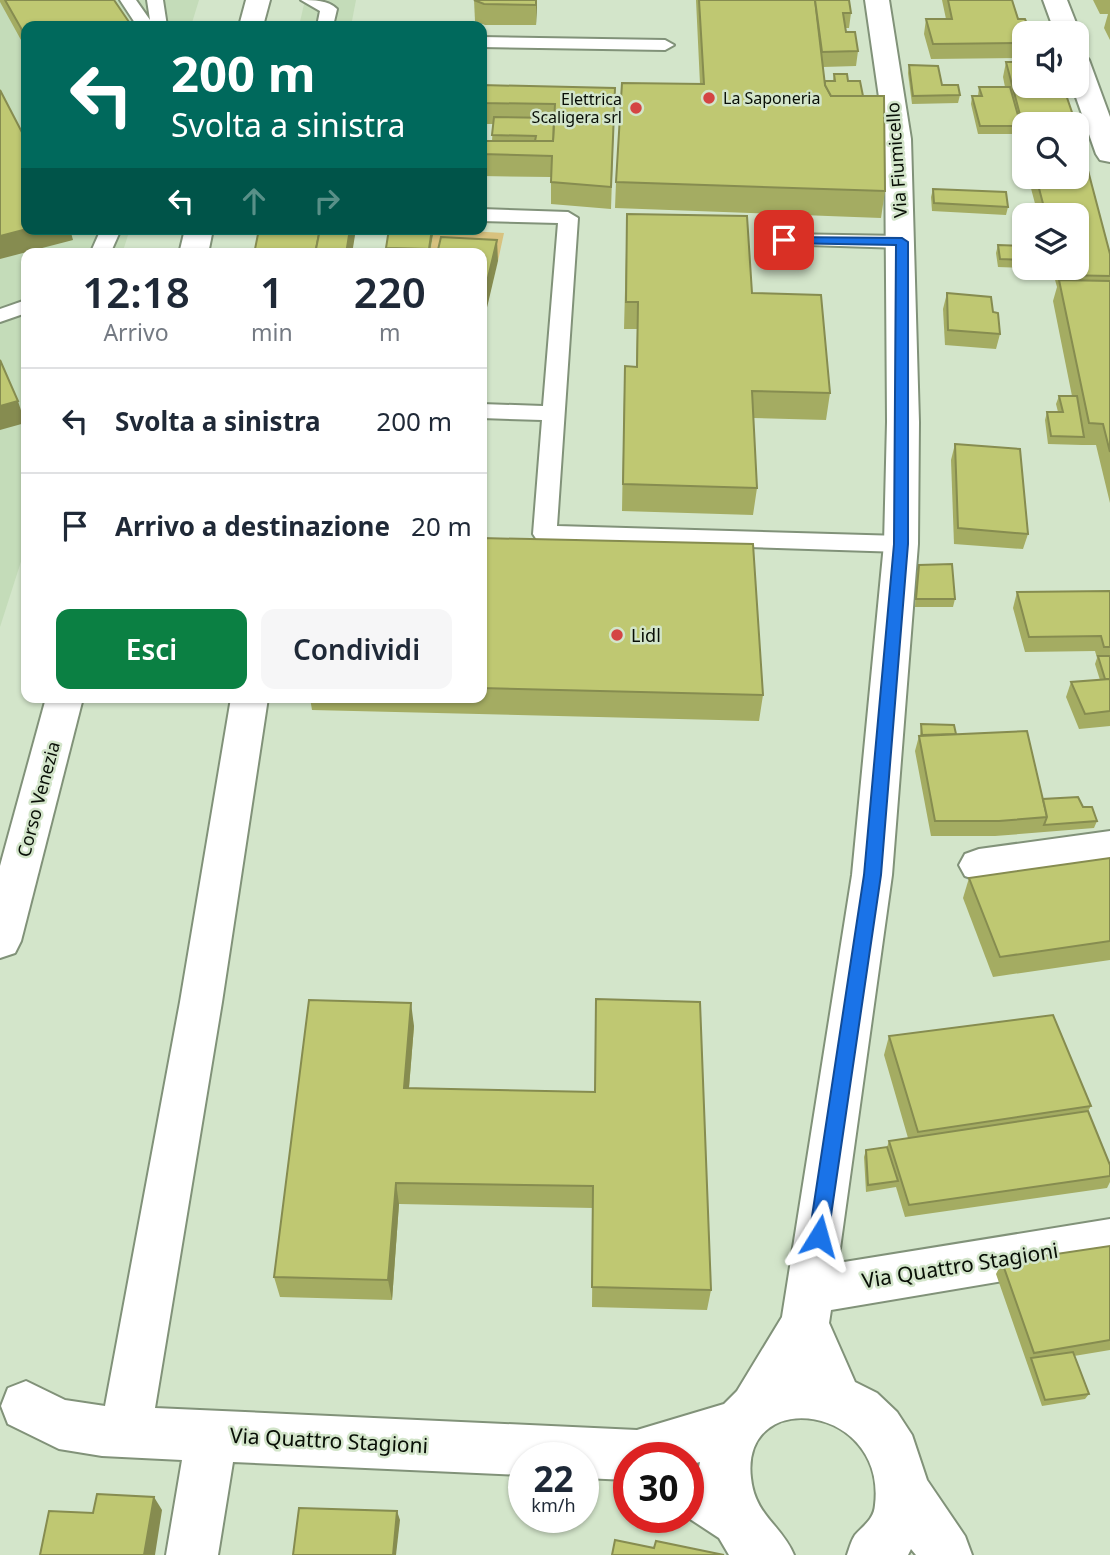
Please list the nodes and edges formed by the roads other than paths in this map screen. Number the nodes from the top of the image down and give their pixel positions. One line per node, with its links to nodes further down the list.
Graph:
1 (128, 0): 7 (lane)
2 (155, 0): 8 (lane)
3 (258, 0): 9 (street)
4 (309, 0): 10 (lane)
5 (877, 0): 18 (street, Via Fiumicello)
6 (1055, 0): 11 (street)
7 (142, 21)
8 (158, 21)
9 (252, 21)
10 (326, 21)
11 (1062, 21)
12 (487, 42): 13 (lane)
13 (665, 44)
14 (1089, 96): 15 (street)
15 (1110, 154)
16 (487, 215): 22 (lane)
17 (784, 240): 18 (lane)
18 (902, 242): 23 (street, Via Fiumicello)
19 (21, 308): 20 (lane)
20 (0, 316)
21 (487, 411): 22 (lane)
22 (552, 413): 23 (lane)
23 (901, 544): 30 (street, Via Fiumicello)
24 (64, 703): 28 (street, Corso Venezia)
25 (249, 703): 34 (street)
26 (1110, 847): 27 (street)
27 (979, 865)
28 (0, 941)
29 (1110, 1241): 30 (street, Via Quattro Stagioni)
30 (808, 1307): 31 (street); 33 (street, Via Fiumicello)
31 (837, 1398): 33 (street, Via Quattro Stagioni); 38 (street)
32 (26, 1406): 34 (street, Via Quattro Stagioni)
33 (747, 1417): 36 (street, Via Quattro Stagioni); 40 (street, Via Fiumicello)
34 (126, 1431): 35 (street, Via Quattro Stagioni)
35 (212, 1435): 37 (street, Via Quattro Stagioni); 41 (street)
36 (678, 1442)
37 (613, 1455)
38 (901, 1486): 42 (street); 43 (street)
39 (704, 1501): 40 (street)
40 (757, 1545)
41 (192, 1555)
42 (873, 1555)
43 (946, 1555)

